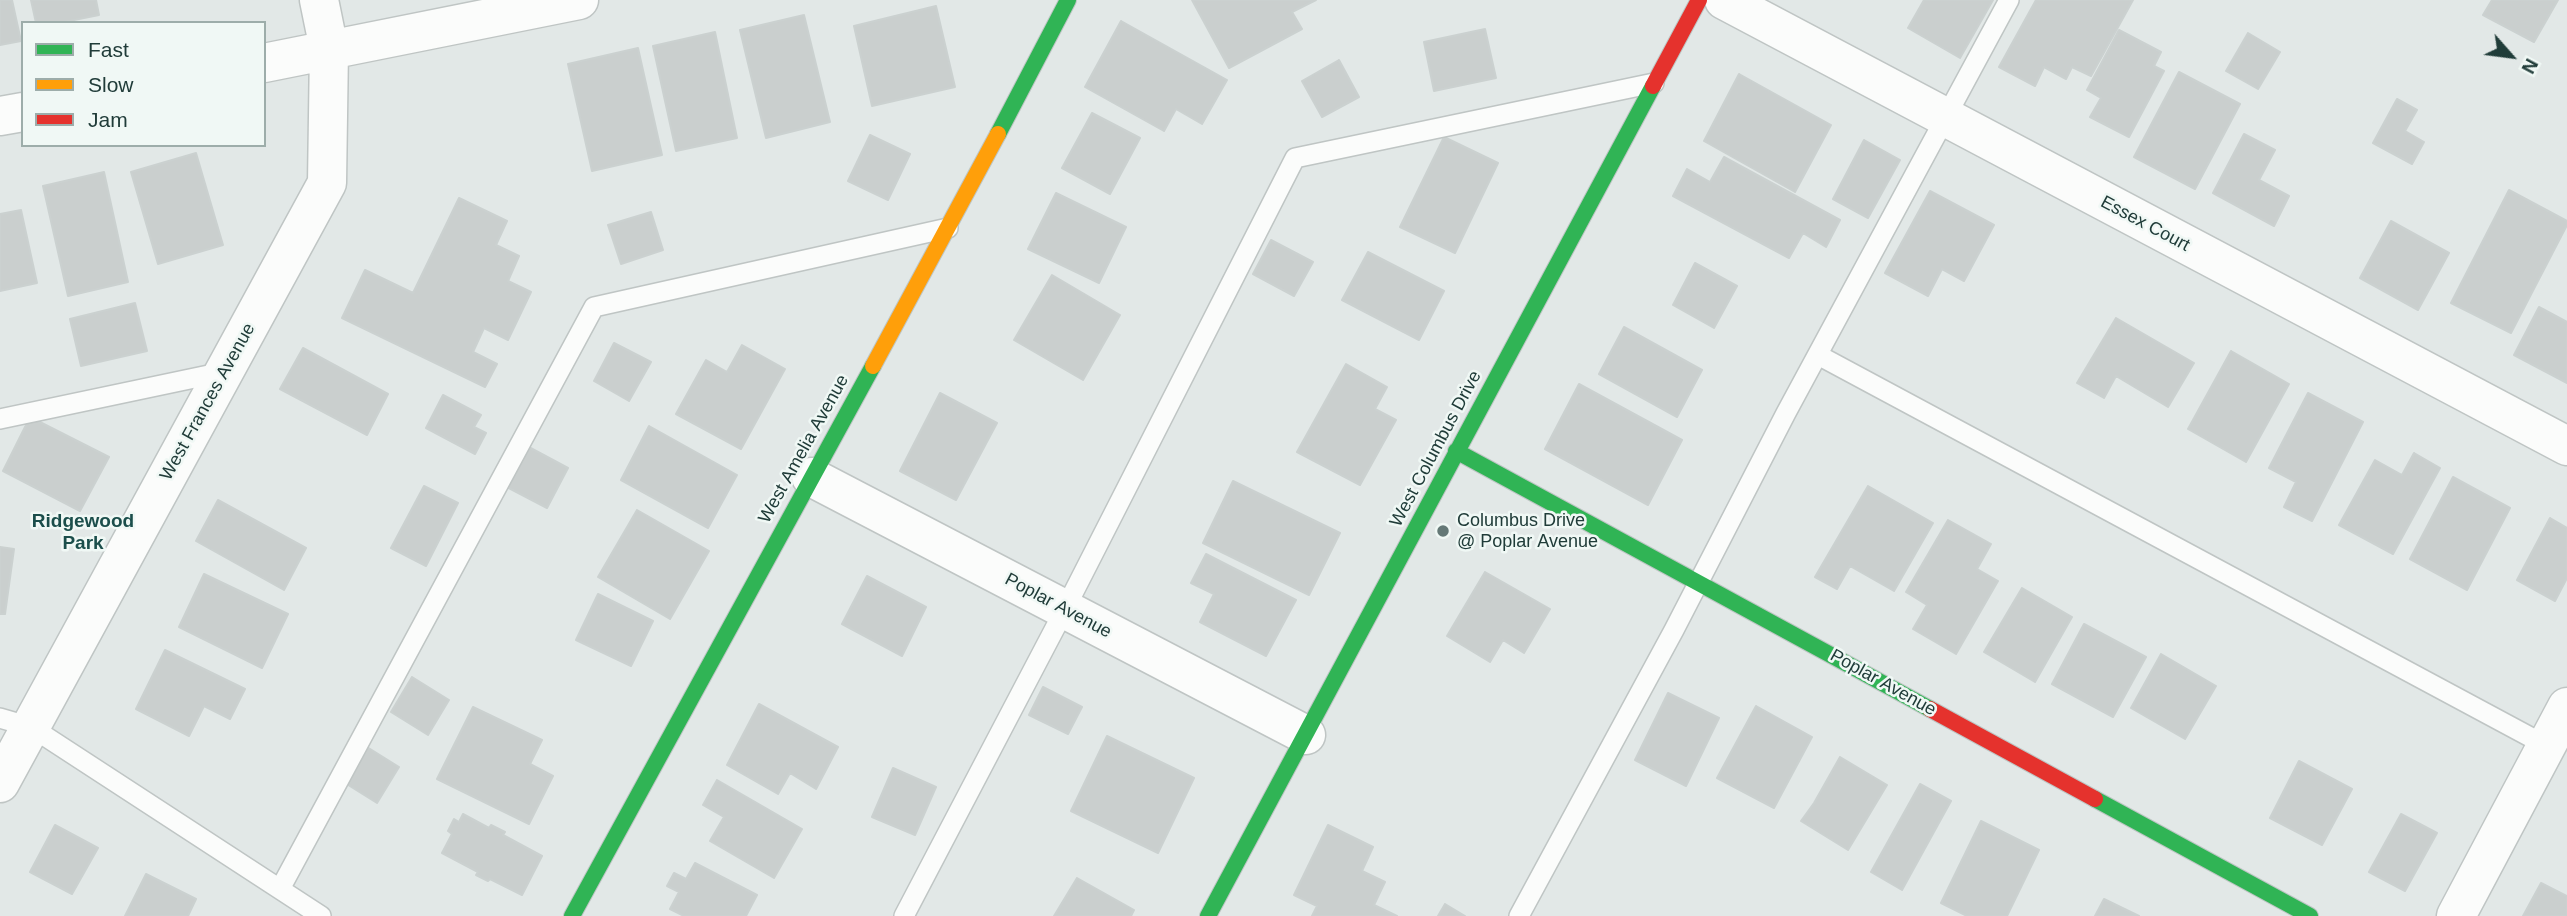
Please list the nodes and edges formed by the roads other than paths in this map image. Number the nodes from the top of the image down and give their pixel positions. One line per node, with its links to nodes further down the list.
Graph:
1 (319, 0): 7 (street, West Frances Avenue)
2 (579, 0): 7 (street)
3 (1068, 0): 13 (street, West Amelia Avenue)
4 (1699, 0): 9 (street, West Columbus Drive)
5 (1724, 0): 12 (street, Essex Court)
6 (2009, 0): 12 (lane)
7 (330, 50): 8 (street); 15 (street, West Frances Avenue)
8 (266, 63)
9 (1654, 83): 18 (street, West Columbus Drive); 21 (lane)
10 (21, 112): 11 (street)
11 (0, 116)
12 (1946, 119): 14 (lane); 17 (street, Essex Court)
13 (948, 228): 19 (street, West Amelia Avenue); 27 (lane)
14 (1818, 355): 20 (lane); 25 (lane)
15 (224, 372): 16 (lane); 23 (street, West Frances Avenue)
16 (0, 419)
17 (2567, 446)
18 (1456, 451): 20 (street, Poplar Avenue); 24 (street, West Columbus Drive)
19 (811, 477): 21 (street, Poplar Avenue); 29 (street, West Amelia Avenue)
20 (1699, 583): 32 (lane); 33 (street, Poplar Avenue)
21 (1065, 609): 24 (street, Poplar Avenue); 30 (lane)
22 (2567, 707): 25 (street)
23 (15, 723): 26 (street, West Frances Avenue); 27 (lane)
24 (1306, 735): 31 (street, West Columbus Drive)
25 (2547, 746): 34 (street)
26 (0, 783)
27 (280, 889): 28 (lane)
28 (321, 916)
29 (572, 916)
30 (904, 916)
31 (1209, 916)
32 (1518, 916)
33 (2311, 916)
34 (2456, 916)

